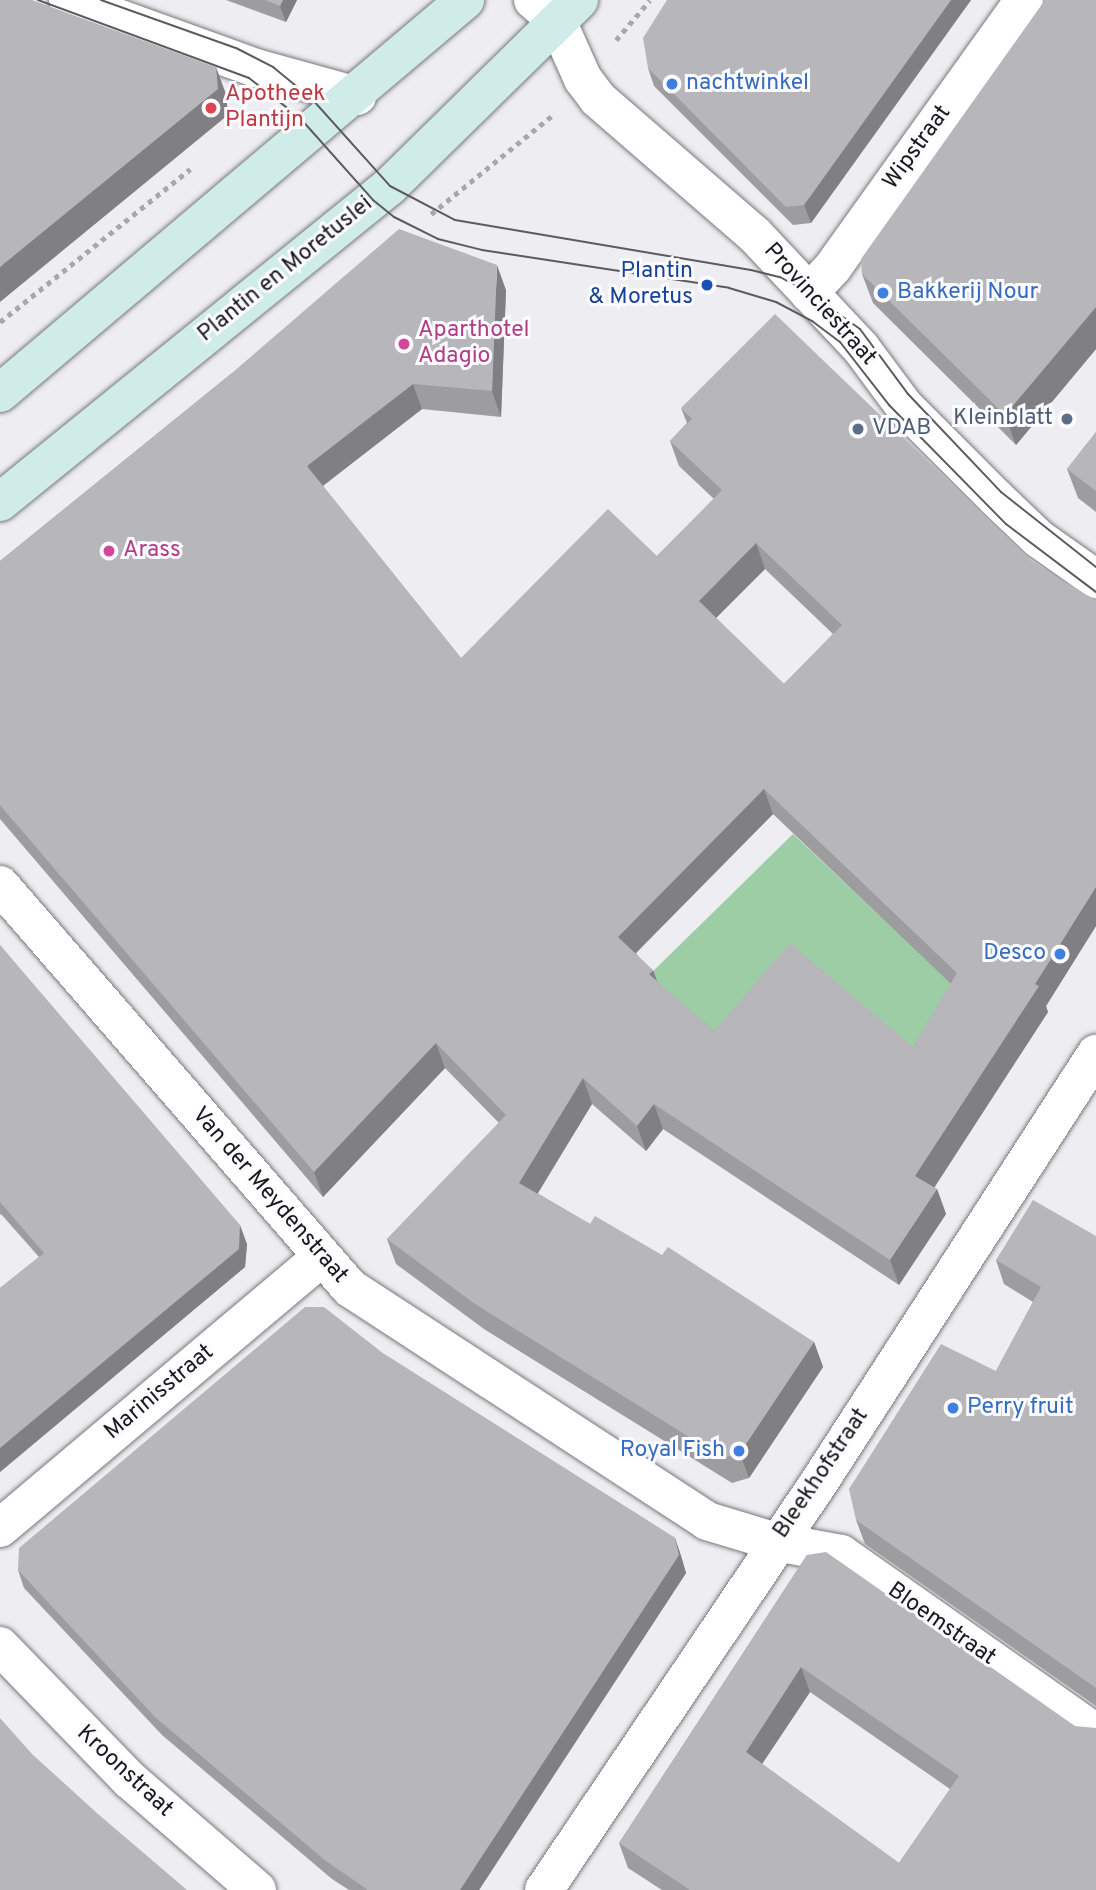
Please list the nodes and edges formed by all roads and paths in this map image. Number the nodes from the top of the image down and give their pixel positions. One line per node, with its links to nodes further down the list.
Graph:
1 (68, 0): 5 (street)
2 (465, 0): 5 (main road)
3 (1024, 0): 6 (street, Wipstraat)
4 (557, 5): 6 (street, Provinciestraat); 8 (main road, Plantin en Moretuslei)
5 (357, 96): 7 (main road)
6 (809, 293): 9 (street, Provinciestraat)
7 (0, 393)
8 (0, 502)
9 (1096, 579)
10 (0, 886): 12 (street, Van der Meydenstraat)
11 (1096, 1054): 14 (street, Bleekhofstraat)
12 (321, 1258): 13 (street, Marinisstraat); 14 (street, Van der Meydenstraat)
13 (0, 1528)
14 (776, 1542): 16 (street, Bloemstraat); 18 (street, Bleekhofstraat)
15 (0, 1646): 17 (street, Kroonstraat)
16 (1096, 1733)
17 (257, 1890)
18 (544, 1890)

